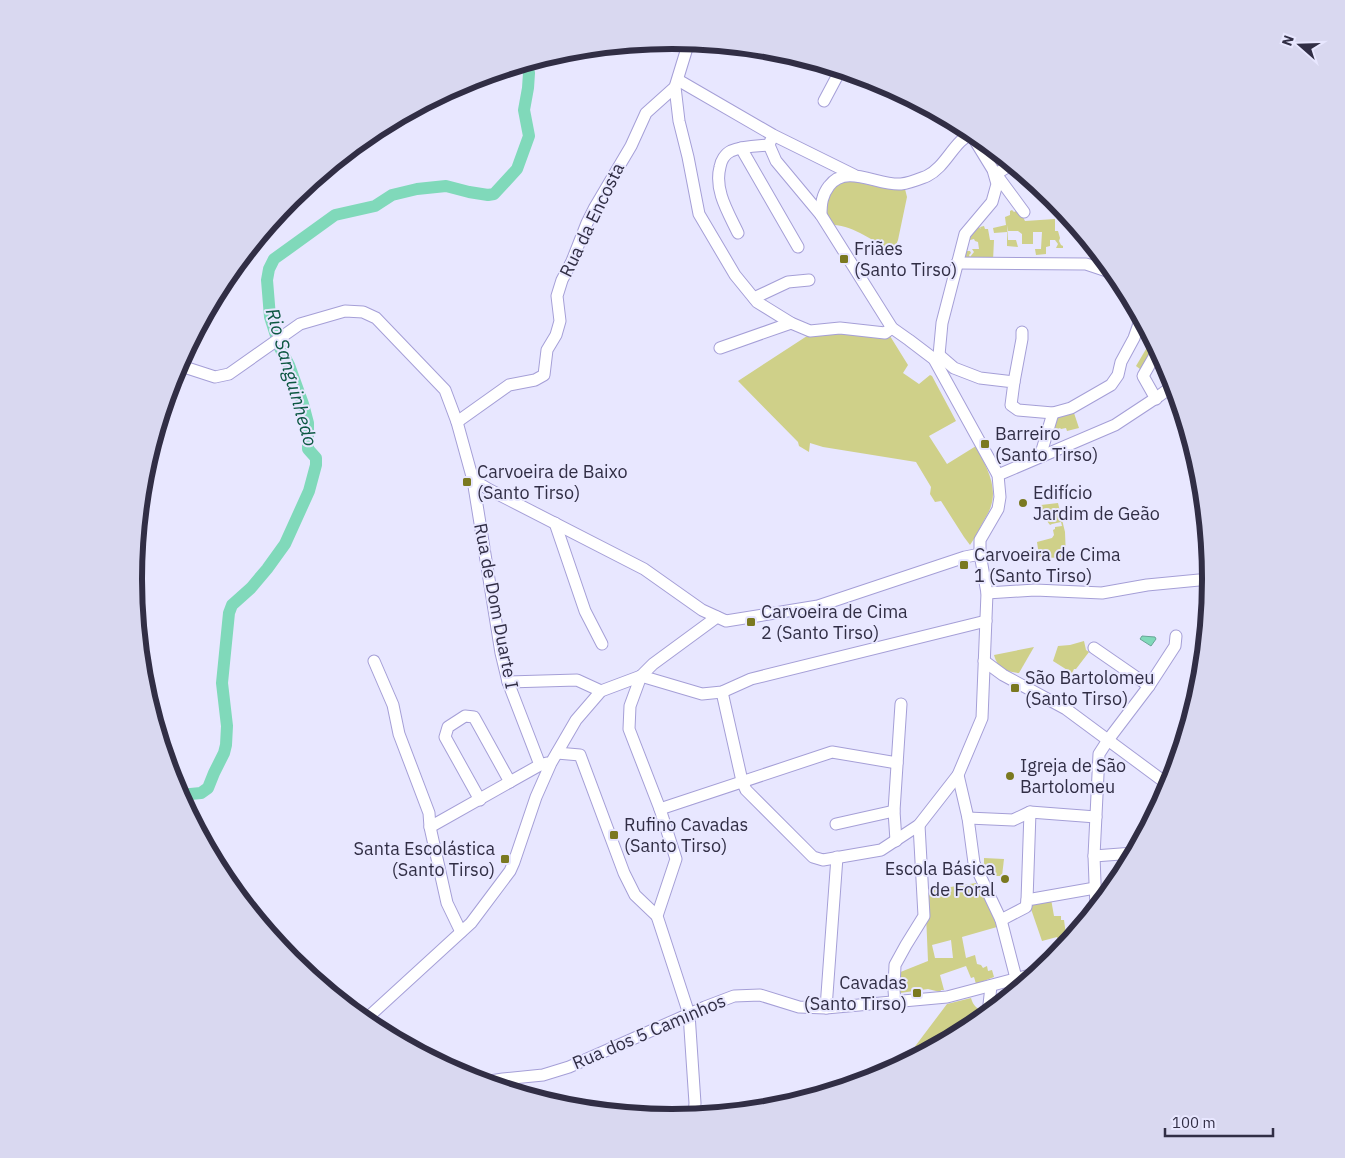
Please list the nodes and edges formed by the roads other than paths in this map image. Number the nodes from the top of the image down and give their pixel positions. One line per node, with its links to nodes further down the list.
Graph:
1 (687, 49): 3 (street)
2 (838, 75): 4 (street)
3 (676, 83): 6 (street); 19 (street); 32 (street, Rua da Encosta)
4 (824, 101)
5 (965, 136): 11 (street)
6 (771, 140): 8 (street); 11 (street); 13 (street)
7 (979, 147): 10 (street)
8 (741, 148): 14 (street); 15 (street)
9 (1006, 167): 10 (street)
10 (994, 172): 12 (street); 16 (street)
11 (854, 175): 13 (street)
12 (1024, 212)
13 (821, 215): 22 (street)
14 (738, 233)
15 (798, 247)
16 (957, 263): 17 (street); 25 (street)
17 (1103, 270)
18 (809, 280): 19 (street)
19 (754, 298): 20 (street)
20 (791, 323): 22 (street); 24 (street)
21 (1138, 326): 31 (street)
22 (892, 328): 25 (street)
23 (1022, 332): 28 (street)
24 (720, 348)
25 (936, 357): 28 (street); 34 (street)
26 (1154, 357): 30 (street)
27 (186, 369): 32 (street, Rua de Dom Duarte I)
28 (1014, 382): 31 (street)
29 (1168, 390): 30 (street)
30 (1156, 399): 33 (street)
31 (1053, 413): 33 (street)
32 (457, 422): 35 (street, Rua de Dom Duarte I)
33 (1043, 456): 34 (street)
34 (998, 475): 37 (street)
35 (473, 480): 36 (street); 48 (street, Rua de Dom Duarte I)
36 (555, 523): 40 (street); 43 (street)
37 (980, 554): 39 (street); 40 (street)
38 (1199, 580): 39 (street)
39 (987, 593): 41 (street)
40 (717, 617): 47 (street)
41 (986, 621): 46 (street); 51 (street)
42 (1176, 636): 49 (street)
43 (602, 644)
44 (1094, 648): 49 (street)
45 (374, 662): 68 (street)
46 (984, 662): 53 (street); 56 (street)
47 (641, 676): 50 (street); 51 (street); 61 (street)
48 (508, 682): 50 (street); 54 (street, Rua de Dom Duarte I)
49 (1149, 686): 53 (street)
50 (601, 691): 54 (street)
51 (722, 692): 57 (street)
52 (901, 704): 55 (street)
53 (1108, 740): 58 (street); 64 (street)
54 (549, 760): 59 (street); 76 (street); 78 (street)
55 (897, 763): 57 (street); 62 (street)
56 (958, 775): 65 (street); 67 (street)
57 (742, 781): 61 (street); 72 (street)
58 (1163, 781)
59 (510, 782): 60 (street); 60 (street)
60 (480, 800): 68 (street)
61 (660, 809): 76 (street)
62 (894, 811): 66 (street); 69 (street)
63 (1030, 812): 64 (street); 65 (street); 75 (street)
64 (1096, 817): 71 (street)
65 (968, 818): 77 (street)
66 (836, 824)
67 (919, 825): 69 (street); 82 (street)
68 (430, 827): 78 (street)
69 (896, 841): 72 (street)
70 (1126, 854): 71 (street)
71 (1094, 856): 73 (street)
72 (837, 858): 84 (street)
73 (1095, 888): 74 (street); 75 (street)
74 (1096, 898)
75 (1027, 900): 77 (street)
76 (657, 916): 85 (street)
77 (1001, 920): 80 (street)
78 (461, 932): 86 (street)
79 (1024, 976): 80 (street, Rua dos 5 Caminhos)
80 (1016, 978): 81 (street, Rua dos 5 Caminhos)
81 (991, 986): 82 (street, Rua dos 5 Caminhos); 83 (street)
82 (895, 1003): 84 (street, Rua dos 5 Caminhos)
83 (989, 1004)
84 (826, 1008): 85 (street, Rua dos 5 Caminhos)
85 (689, 1014): 87 (street, Rua dos 5 Caminhos); 88 (street)
86 (371, 1015)
87 (499, 1080)
88 (695, 1108)

